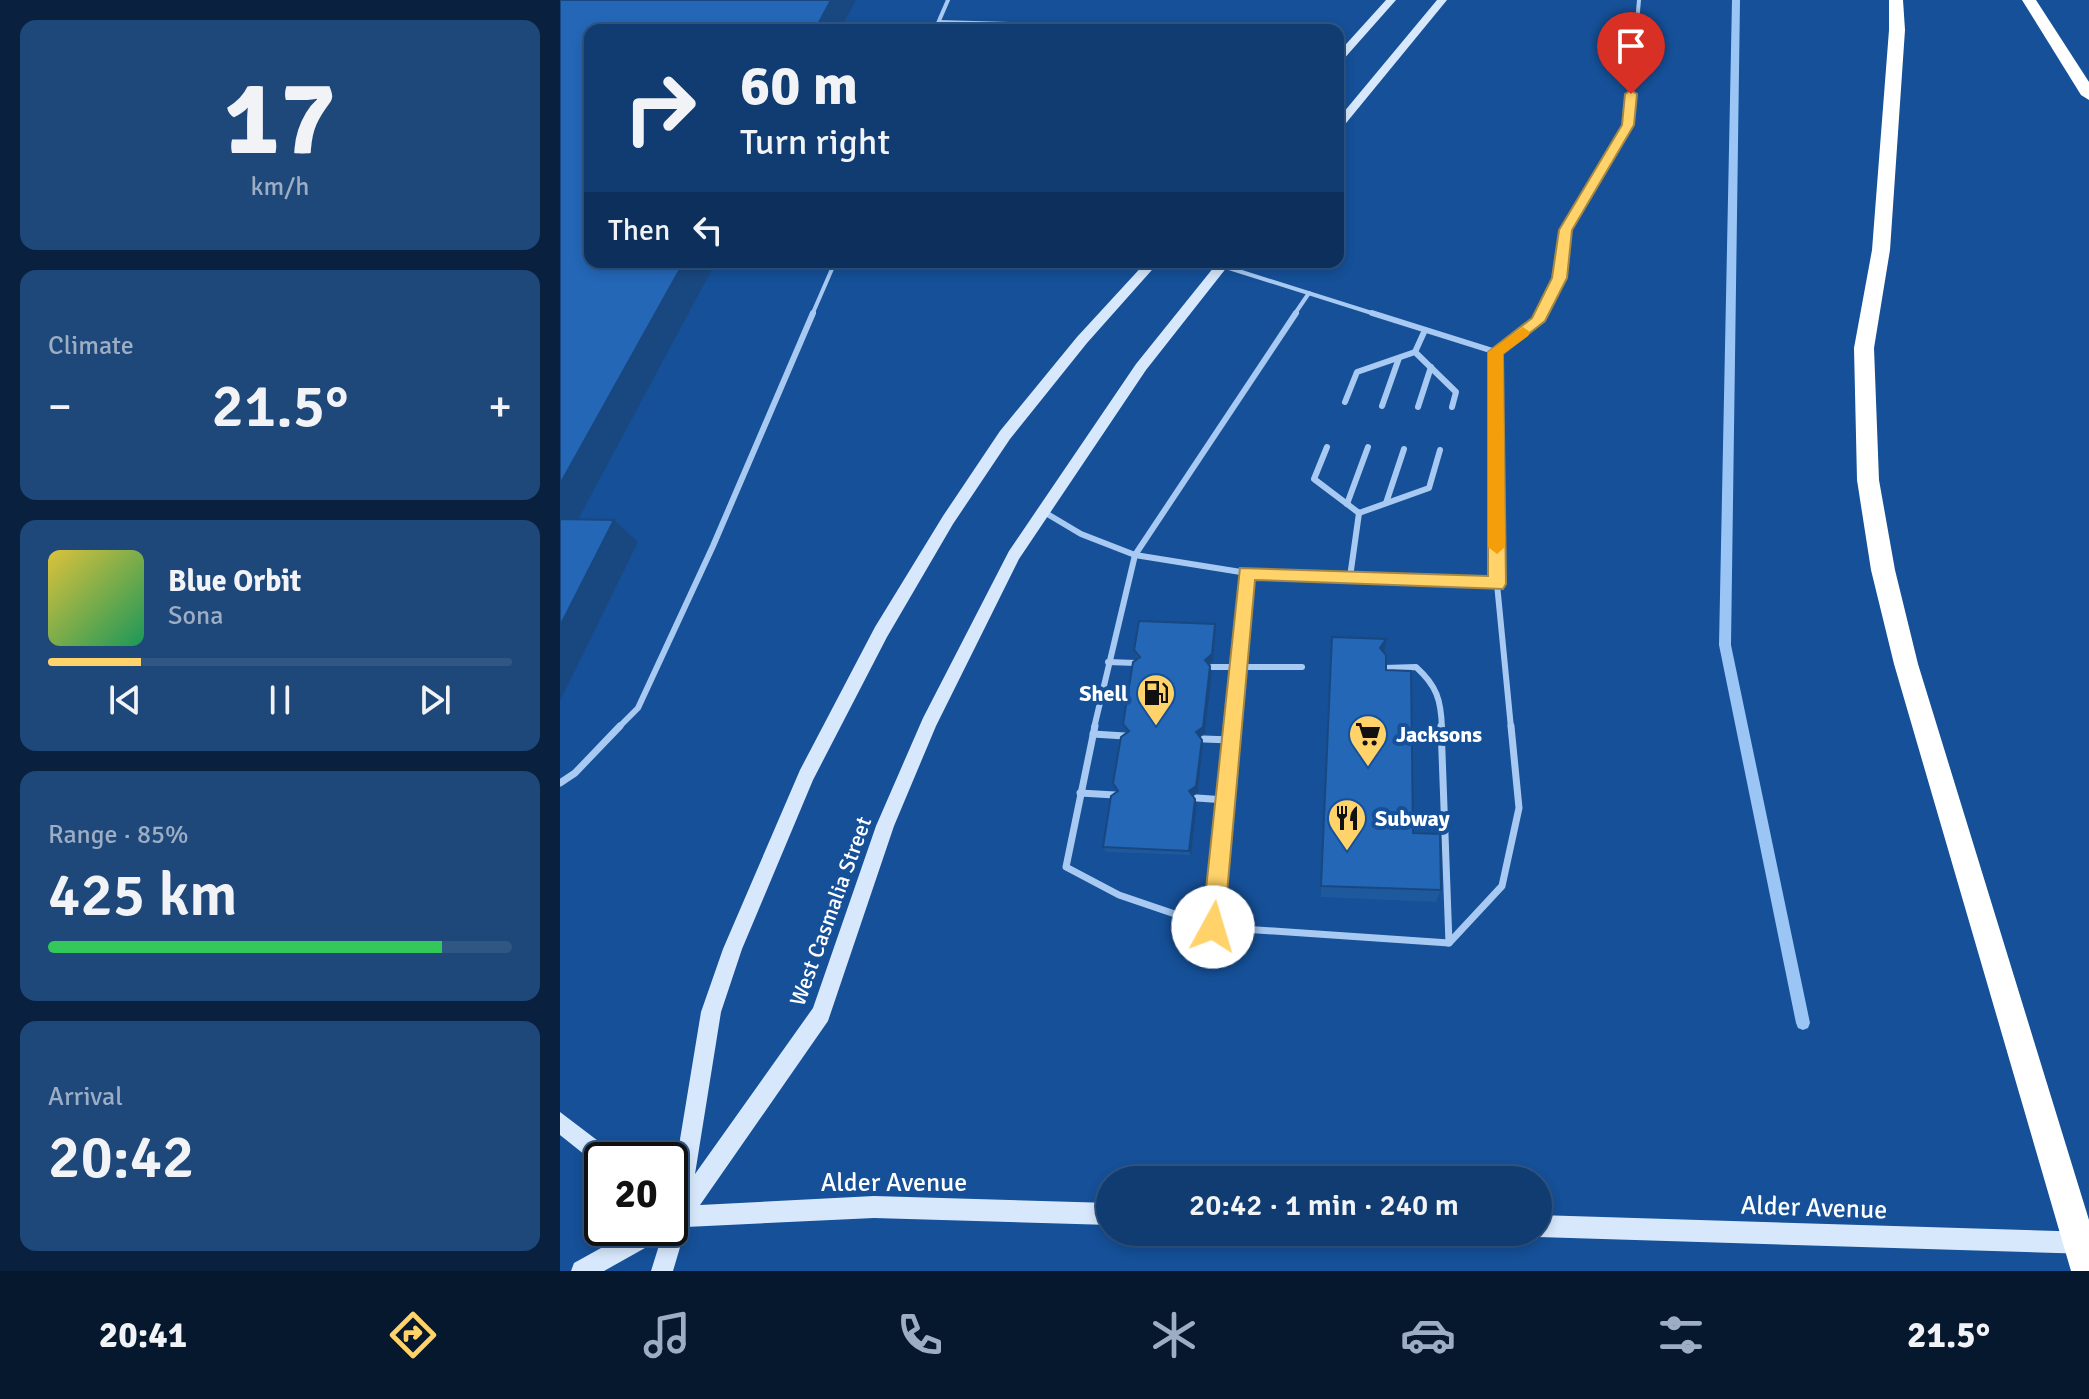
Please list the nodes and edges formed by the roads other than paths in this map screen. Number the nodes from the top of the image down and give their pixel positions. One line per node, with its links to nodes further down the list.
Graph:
1 (948, 0): 7 (lane)
2 (1391, 0): 9 (street)
3 (1442, 0): 11 (street)
4 (1639, 0): 19 (lane)
5 (1896, 0): 64 (highway)
6 (2029, 0): 10 (highway)
7 (939, 22): 8 (lane)
8 (1008, 24)
9 (1344, 52)
10 (2089, 95)
11 (1344, 119)
12 (832, 268): 48 (lane)
13 (1148, 268): 57 (street)
14 (1215, 268): 32 (street, West Casmalia Street)
15 (1234, 268): 16 (lane)
16 (1309, 293): 17 (lane); 34 (lane)
17 (1425, 330): 18 (lane); 19 (lane)
18 (1415, 352): 20 (lane); 21 (lane)
19 (1496, 352): 37 (lane)
20 (1399, 358): 22 (lane); 23 (lane)
21 (1431, 367): 24 (lane); 25 (lane)
22 (1345, 402)
23 (1382, 406)
24 (1418, 407)
25 (1452, 407)
26 (1327, 447): 31 (lane)
27 (1368, 447): 31 (lane)
28 (1404, 449): 30 (lane)
29 (1440, 450): 30 (lane)
30 (1386, 503): 33 (lane)
31 (1347, 504): 33 (lane)
32 (1042, 511): 34 (lane); 58 (street, West Casmalia Street)
33 (1359, 513): 36 (lane)
34 (1135, 555): 35 (lane); 38 (lane)
35 (1247, 573): 36 (lane); 40 (lane)
36 (1350, 577): 37 (lane)
37 (1497, 584): 54 (lane)
38 (1108, 662): 39 (lane); 44 (lane)
39 (1136, 663)
40 (1239, 666): 41 (lane); 42 (lane); 47 (lane)
41 (1212, 667)
42 (1302, 667)
43 (1384, 668): 54 (lane)
44 (1093, 734): 45 (lane); 49 (lane)
45 (1125, 736)
46 (1204, 739): 47 (lane)
47 (1231, 740): 52 (lane)
48 (560, 783)
49 (1080, 793): 50 (lane); 53 (lane)
50 (1115, 795)
51 (1197, 798): 52 (lane)
52 (1226, 800): 53 (lane)
53 (1213, 927): 54 (lane)
54 (1449, 943)
55 (560, 1122): 56 (street)
56 (585, 1142)
57 (687, 1142)
58 (688, 1196)
59 (1096, 1214): 60 (street, Alder Avenue)
60 (688, 1215)
61 (1552, 1227): 64 (street, Alder Avenue)
62 (626, 1246): 65 (street)
63 (667, 1246): 66 (street)
64 (2085, 1252)
65 (582, 1271)
66 (662, 1271)

